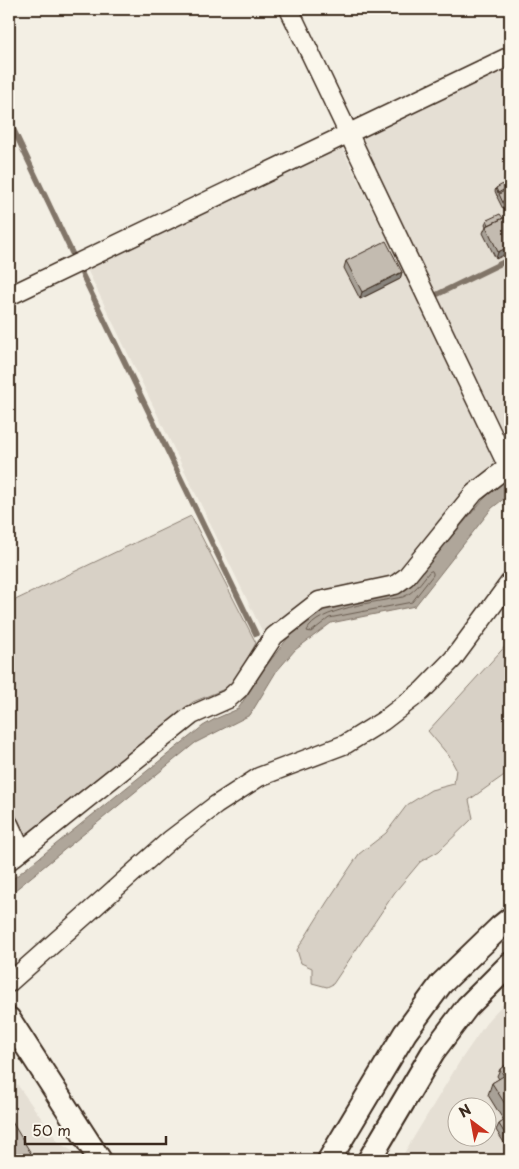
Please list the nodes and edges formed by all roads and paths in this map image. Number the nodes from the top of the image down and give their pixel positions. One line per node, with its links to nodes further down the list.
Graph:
1 (289, 9): 3 (street)
2 (510, 56): 3 (street)
3 (348, 134): 4 (street); 5 (street)
4 (9, 296)
5 (509, 466): 8 (street)
6 (510, 582): 11 (street)
7 (9, 824): 8 (street)
8 (15, 856)
9 (510, 919): 14 (street)
10 (510, 964): 15 (street)
11 (9, 983)
12 (9, 1019): 13 (street)
13 (100, 1160)
14 (329, 1160)
15 (369, 1160)

